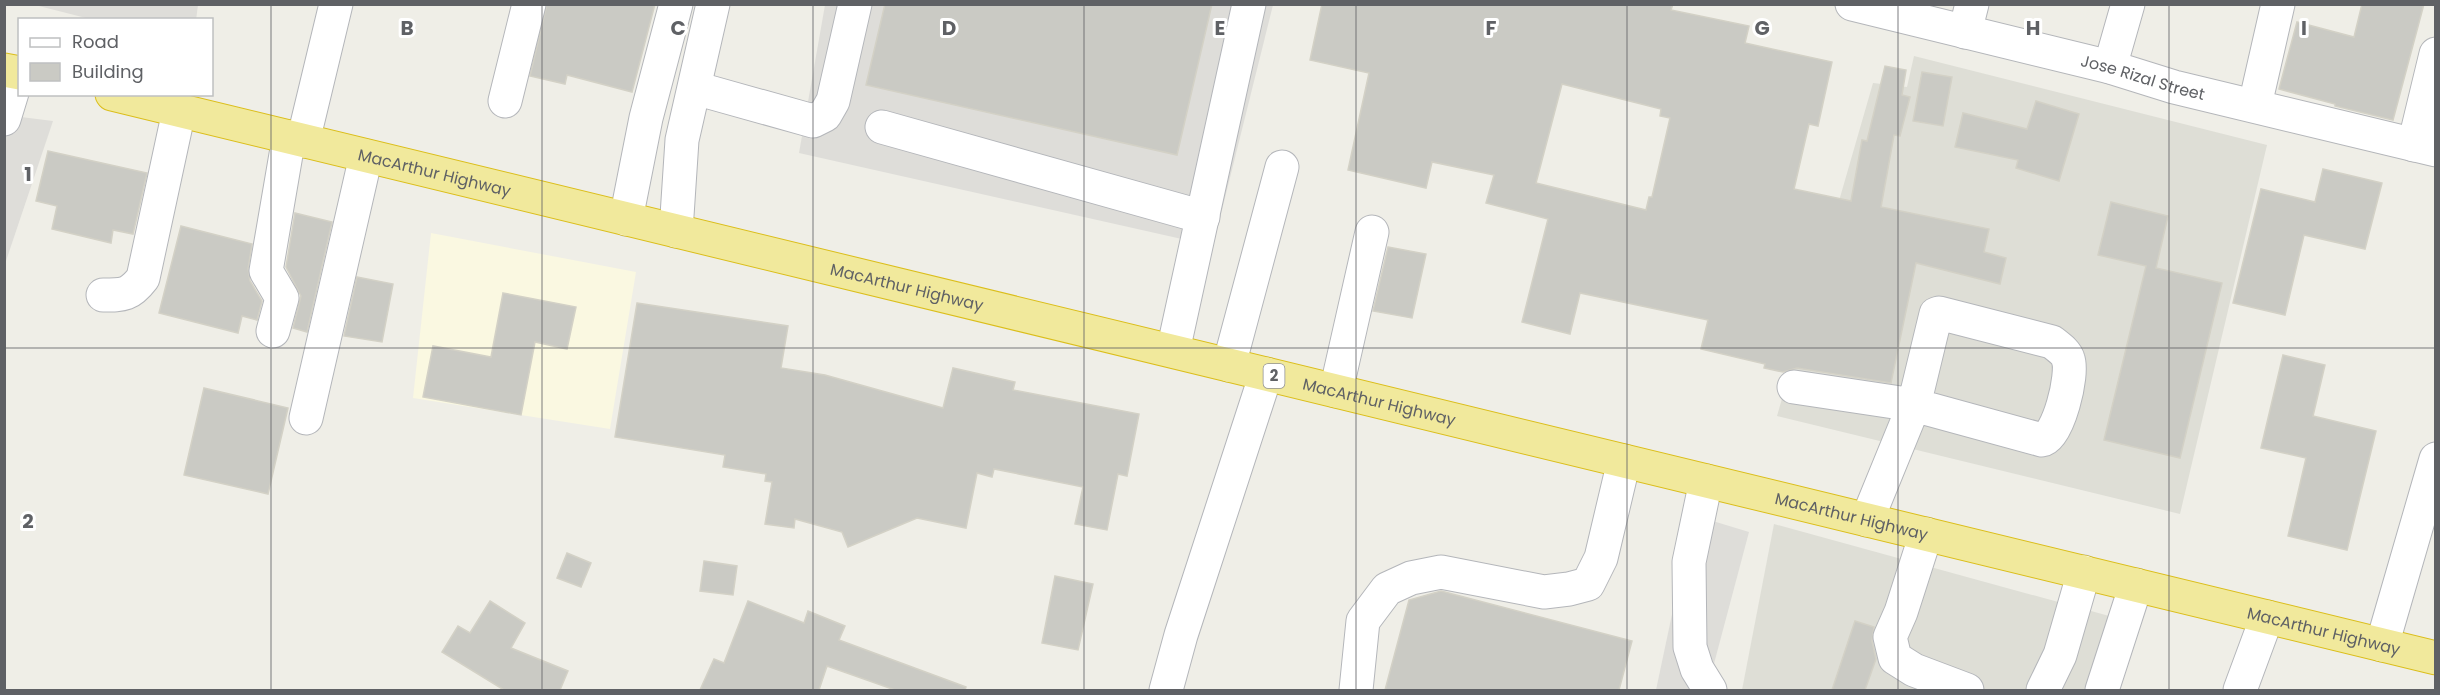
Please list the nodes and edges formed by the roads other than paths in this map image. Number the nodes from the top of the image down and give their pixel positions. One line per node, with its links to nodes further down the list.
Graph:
1 (336, 4): 21 (street)
2 (529, 4): 16 (street)
3 (676, 4): 26 (street)
4 (713, 4): 14 (street)
5 (855, 4): 14 (street)
6 (1249, 4): 25 (street)
7 (1852, 4): 10 (street, Jose Rizal Street)
8 (2128, 4): 12 (street)
9 (2278, 4): 17 (street)
10 (1968, 18): 12 (street, Jose Rizal Street)
11 (2436, 54): 22 (street)
12 (2110, 67): 17 (street, Jose Rizal Street)
13 (14, 72): 19 (street)
14 (695, 88): 27 (street)
15 (120, 96): 18 (highway, MacArthur Highway / 2)
16 (505, 101)
17 (2254, 105): 22 (street, Jose Rizal Street)
18 (179, 111): 21 (highway, MacArthur Highway / 2); 29 (street)
19 (4, 119)
20 (882, 127): 25 (street)
21 (296, 139): 23 (highway, MacArthur Highway / 2); 30 (street)
22 (2425, 147)
23 (366, 156): 26 (highway, MacArthur Highway / 2); 37 (street)
24 (1282, 167): 32 (street)
25 (1203, 217): 31 (street)
26 (626, 219): 27 (highway, MacArthur Highway / 2)
27 (676, 231): 31 (highway, MacArthur Highway / 2)
28 (1372, 232): 35 (street)
29 (103, 295)
30 (273, 331)
31 (1173, 351): 32 (highway, MacArthur Highway / 2)
32 (1229, 365): 33 (highway, MacArthur Highway / 2)
33 (1266, 374): 35 (highway, MacArthur Highway / 2); 48 (street)
34 (1794, 387): 36 (street)
35 (1336, 391): 39 (highway, MacArthur Highway / 2)
36 (1914, 405): 36 (street); 41 (street)
37 (306, 418)
38 (2436, 459): 46 (street)
39 (1624, 461): 40 (highway, MacArthur Highway / 2); 49 (street)
40 (1706, 481): 41 (highway, MacArthur Highway / 2); 50 (street)
41 (1867, 520): 42 (highway, MacArthur Highway / 2)
42 (1926, 534): 43 (highway, MacArthur Highway / 2); 51 (street)
43 (2084, 573): 44 (highway, MacArthur Highway / 2); 52 (street)
44 (2136, 585): 45 (highway, MacArthur Highway / 2); 53 (street)
45 (2267, 617): 46 (highway, MacArthur Highway / 2); 54 (street)
46 (2382, 645): 47 (highway, MacArthur Highway / 2)
47 (2436, 658)
48 (1166, 690)
49 (1356, 690)
50 (1710, 690)
51 (1967, 690)
52 (2043, 690)
53 (2102, 690)
54 (2240, 690)

